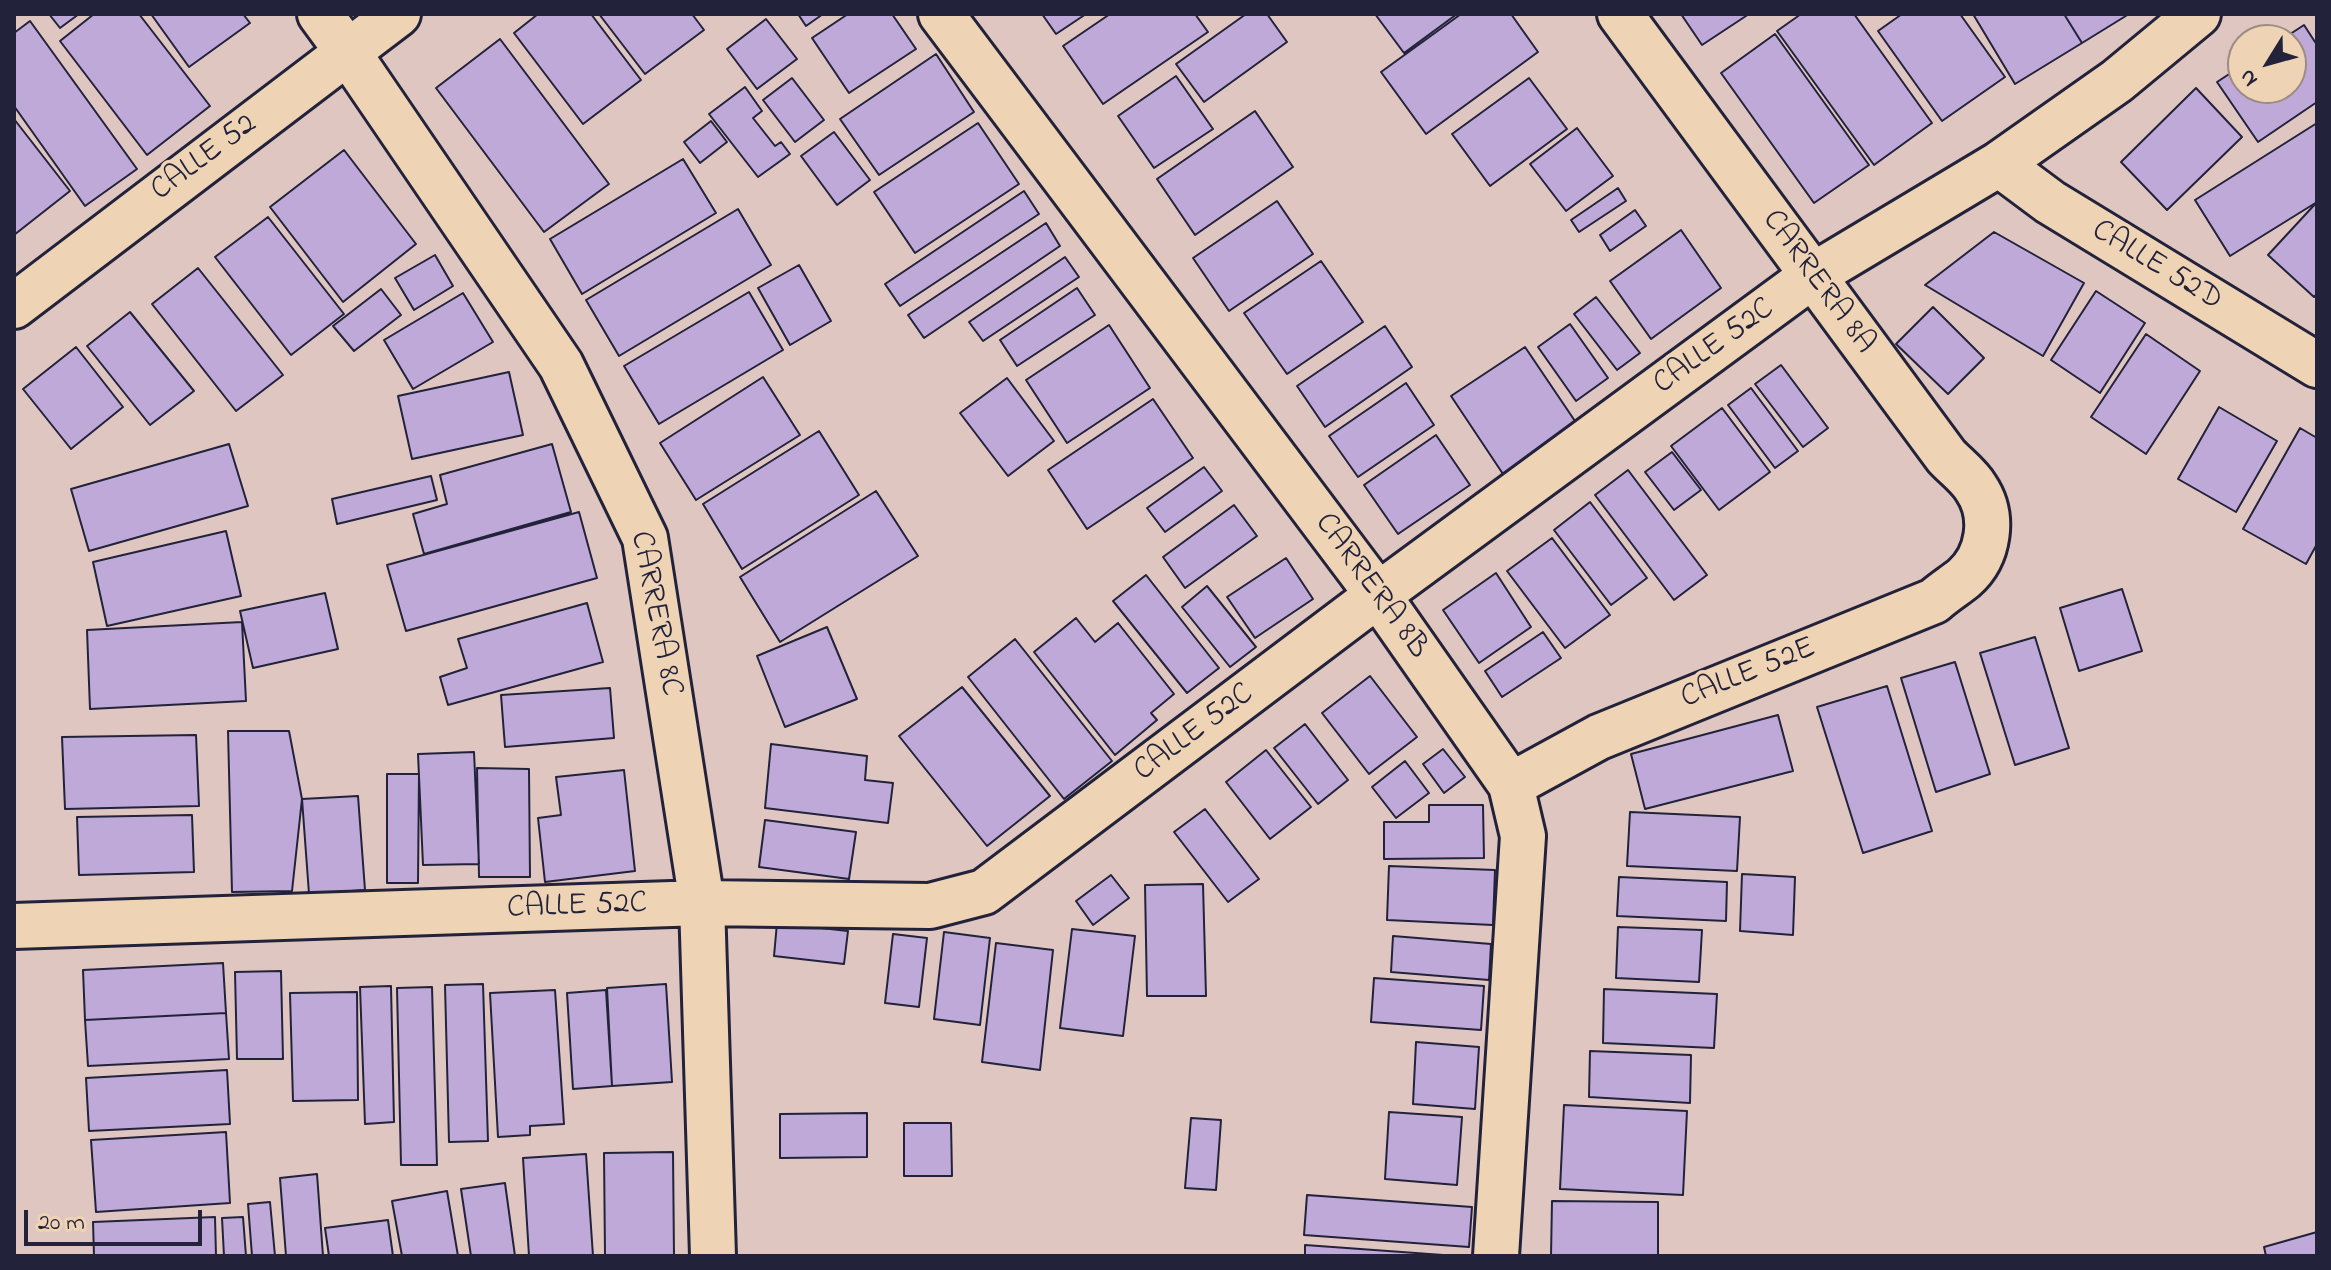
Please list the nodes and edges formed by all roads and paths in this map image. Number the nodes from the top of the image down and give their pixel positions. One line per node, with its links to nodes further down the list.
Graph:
1 (320, 14): 6 (street, CARRERA 8C)
2 (398, 14): 6 (street, CALLE 52)
3 (941, 14): 12 (street, CARRERA 8B)
4 (1620, 14): 8 (street, CARRERA 8A)
5 (2198, 14): 7 (street, CALLE 52C)
6 (347, 51): 9 (street, CALLE 52); 14 (street, CARRERA 8C)
7 (1999, 164): 8 (street, CALLE 52C); 10 (street, CALLE 52D)
8 (1812, 276): 11 (street, CARRERA 8A); 12 (street, CALLE 52C)
9 (14, 306)
10 (2317, 365)
11 (1980, 557): 13 (street, CALLE 52E)
12 (1378, 595): 13 (street, CARRERA 8B); 14 (street, CALLE 52C)
13 (1511, 785): 17 (street, CARRERA 8B)
14 (702, 903): 15 (street, CALLE 52C); 16 (street, CARRERA 8C)
15 (14, 926)
16 (713, 1256)
17 (1496, 1256)

